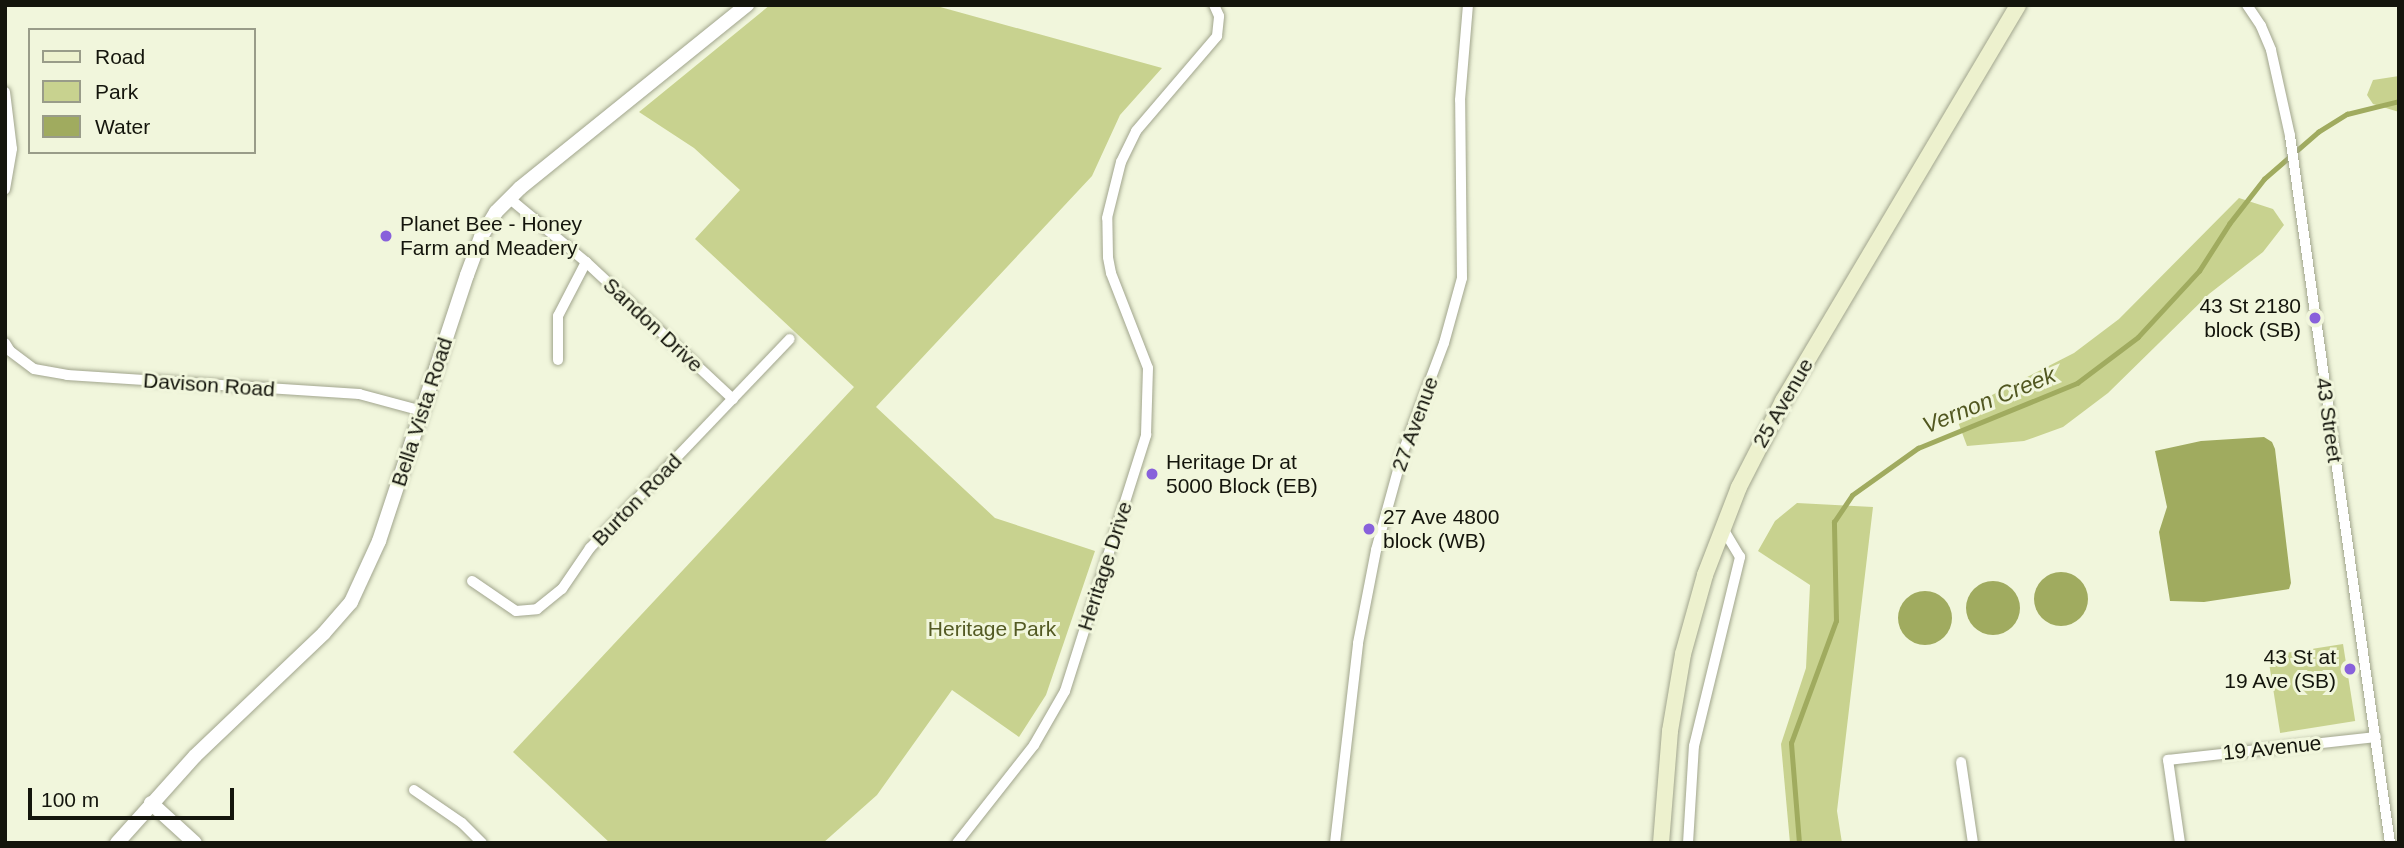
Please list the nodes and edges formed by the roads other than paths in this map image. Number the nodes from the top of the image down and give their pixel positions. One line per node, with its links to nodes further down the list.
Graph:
1 (747, 5): 8 (street, Bella Vista Road)
2 (1214, 5): 24 (street, Heritage Drive)
3 (1468, 5): 25 (street, 27 Avenue)
4 (2018, 5): 26 (main road, 25 Avenue)
5 (2250, 6): 17 (street, 43 Street)
6 (5, 92): 7 (street)
7 (5, 189)
8 (509, 198): 9 (street, Sandon Drive); 14 (street, Bella Vista Road)
9 (586, 262): 12 (street); 13 (street, Sandon Drive)
10 (790, 339): 13 (street, Burton Road)
11 (5, 343): 14 (street, Davison Road)
12 (558, 360)
13 (733, 399): 16 (street, Burton Road)
14 (422, 411): 20 (street, Bella Vista Road)
15 (1727, 534): 27 (street)
16 (472, 581)
17 (2376, 737): 29 (street, 19 Avenue); 30 (street, 43 Street)
18 (1961, 762): 28 (street)
19 (414, 790): 23 (street)
20 (151, 803): 21 (street, Bella Vista Road); 22 (street)
21 (117, 843)
22 (195, 843)
23 (482, 843)
24 (957, 843)
25 (1335, 843)
26 (1661, 843)
27 (1688, 843)
28 (1973, 843)
29 (2180, 843)
30 (2390, 843)

